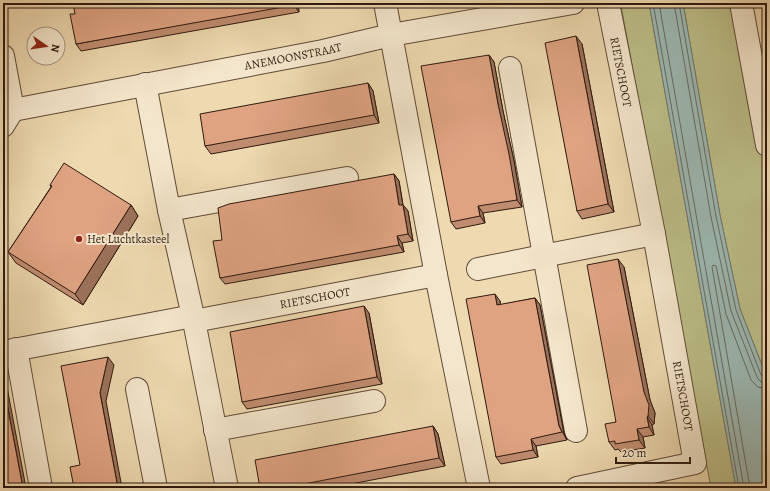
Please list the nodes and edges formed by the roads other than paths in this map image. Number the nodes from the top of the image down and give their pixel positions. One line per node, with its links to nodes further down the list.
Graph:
1 (385, 3): 5 (street)
2 (573, 3): 5 (street, ANEMOONSTRAAT)
3 (608, 3): 13 (street, RIETSCHOOT)
4 (740, 3): 10 (street)
5 (391, 35): 8 (street, ANEMOONSTRAAT); 16 (street)
6 (3, 56): 9 (street)
7 (510, 68): 14 (street)
8 (145, 84): 9 (street, ANEMOONSTRAAT); 12 (street)
9 (8, 118)
10 (767, 145)
11 (348, 178): 12 (street)
12 (169, 210): 17 (street)
13 (654, 234): 14 (street); 27 (street, RIETSCHOOT)
14 (543, 255): 15 (street); 22 (street)
15 (478, 269)
16 (436, 275): 17 (street, RIETSCHOOT); 26 (street)
17 (193, 318): 18 (street, RIETSCHOOT); 21 (street)
18 (10, 351): 23 (street, RIETSCHOOT)
19 (137, 389): 24 (street)
20 (374, 401): 21 (street)
21 (216, 430): 25 (street)
22 (576, 431)
23 (42, 488)
24 (156, 488)
25 (227, 488)
26 (479, 488)
27 (577, 488)

